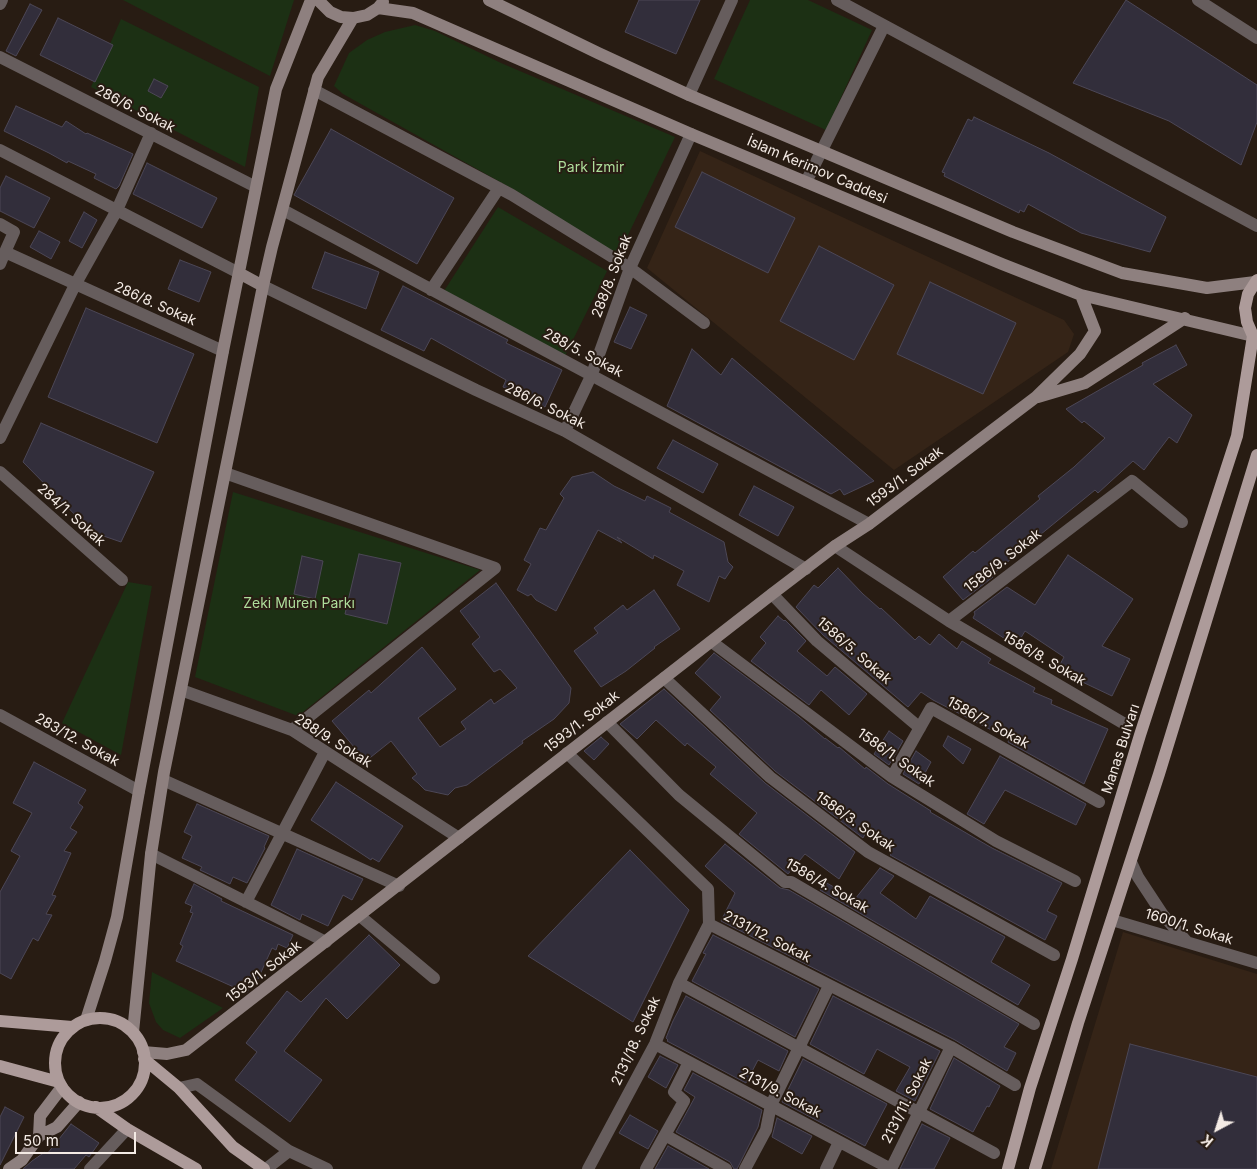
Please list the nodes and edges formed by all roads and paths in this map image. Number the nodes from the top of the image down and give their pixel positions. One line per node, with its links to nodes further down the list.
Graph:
1 (2, 0): 8 (street)
2 (311, 0): 21 (main road)
3 (318, 0): 10 (main road)
4 (489, 0): 15 (main road, İslam Kerimov Caddesi)
5 (732, 0): 15 (street)
6 (837, 0): 11 (street)
7 (1198, 0): 12 (street)
8 (0, 4)
9 (381, 4): 10 (main road); 17 (main road, İslam Kerimov Caddesi)
10 (354, 18): 14 (main road)
11 (884, 26): 19 (street); 26 (street)
12 (1257, 38)
13 (0, 57): 16 (street, 286/6. Sokak)
14 (314, 90): 22 (street); 24 (main road)
15 (689, 95): 19 (main road, İslam Kerimov Caddesi)
16 (151, 134): 21 (street, 286/6. Sokak); 23 (street)
17 (691, 134): 20 (main road, İslam Kerimov Caddesi); 28 (street, 288/8. Sokak)
18 (0, 150): 23 (street)
19 (821, 151): 20 (street); 30 (main road, İslam Kerimov Caddesi)
20 (806, 182): 34 (main road, İslam Kerimov Caddesi)
21 (256, 187): 29 (main road)
22 (499, 188): 28 (street); 33 (street)
23 (117, 210): 29 (street); 31 (street)
24 (282, 210): 32 (main road); 33 (street, 288/5. Sokak)
25 (0, 224): 27 (street)
26 (1257, 226)
27 (3, 258): 31 (street, 286/8. Sokak)
28 (630, 268): 36 (street); 39 (street, 288/8. Sokak)
29 (239, 273): 32 (main road); 38 (main road)
30 (1256, 280): 37 (main road)
31 (75, 285): 38 (street, 286/8. Sokak); 42 (street)
32 (263, 286): 41 (street, 286/6. Sokak); 46 (main road)
33 (432, 290): 39 (street, 288/5. Sokak)
34 (1081, 295): 35 (main road, İslam Kerimov Caddesi); 40 (main road, 1593/1. Sokak)
35 (1185, 318): 37 (main road, İslam Kerimov Caddesi); 40 (main road, 1593/1. Sokak)
36 (704, 323)
37 (1255, 338): 120 (main road, Manas Bulvarı)
38 (223, 351): 66 (main road)
39 (592, 374): 41 (street, 288/8. Sokak); 48 (street, 288/5. Sokak)
40 (1036, 397): 48 (main road, 1593/1. Sokak)
41 (565, 431): 50 (street, 286/6. Sokak)
42 (0, 438)
43 (1257, 455): 45 (main road)
44 (0, 472): 51 (street, 284/1. Sokak)
45 (1255, 472): 71 (main road)
46 (225, 473): 56 (main road); 61 (street)
47 (1182, 522): 53 (street, 1586/9. Sokak)
48 (869, 524): 49 (main road, 1593/1. Sokak)
49 (834, 546): 50 (main road, 1593/1. Sokak); 53 (street)
50 (806, 569): 52 (main road, 1593/1. Sokak)
51 (122, 580)
52 (772, 594): 54 (main road, 1593/1. Sokak); 60 (street, 1586/5. Sokak)
53 (949, 621): 59 (street, 1586/8. Sokak)
54 (712, 642): 55 (main road, 1593/1. Sokak); 64 (street, 1586/1. Sokak)
55 (664, 678): 58 (main road, 1593/1. Sokak); 80 (street, 1586/3. Sokak)
56 (181, 690): 61 (street, 288/9. Sokak); 65 (main road)
57 (0, 715): 66 (street, 283/12. Sokak)
58 (607, 722): 63 (main road, 1593/1. Sokak); 87 (street, 1586/4. Sokak)
59 (1123, 723)
60 (920, 728): 64 (street, 1586/7. Sokak); 67 (street, 1586/7. Sokak)
61 (292, 730): 62 (street, 288/9. Sokak)
62 (325, 752): 68 (street); 69 (street, 288/9. Sokak)
63 (566, 753): 69 (main road, 1593/1. Sokak); 77 (street, 2131/12. Sokak)
64 (892, 776): 72 (street, 1586/1. Sokak)
65 (163, 780): 68 (street); 70 (main road)
66 (139, 791): 85 (main road)
67 (1099, 802)
68 (282, 833): 73 (street); 74 (street)
69 (459, 838): 73 (main road, 1593/1. Sokak)
70 (152, 854): 74 (street); 89 (main road)
71 (1131, 862): 76 (main road); 79 (street)
72 (1075, 881)
73 (398, 886): 75 (main road, 1593/1. Sokak)
74 (246, 902): 78 (street)
75 (360, 916): 78 (main road, 1593/1. Sokak); 82 (street)
76 (1112, 920): 79 (street, 1600/1. Sokak); 121 (main road)
77 (709, 924): 83 (street, 2131/18. Sokak); 84 (street, 2131/12. Sokak)
78 (326, 942): 93 (main road, 1593/1. Sokak)
79 (1187, 942): 81 (street, 1600/1. Sokak)
80 (1054, 955)
81 (1257, 963)
82 (434, 978)
83 (680, 983): 90 (street, 2131/18. Sokak); 91 (street)
84 (829, 986): 91 (street); 92 (street, 2131/12. Sokak)
85 (86, 1020): 88 (main road); 89 (main road)
86 (0, 1021): 88 (main road)
87 (1034, 1024)
88 (72, 1027): 96 (main road)
89 (133, 1032): 93 (main road)
90 (655, 1044): 94 (street, 2131/9. Sokak); 114 (street, 2131/18. Sokak)
91 (798, 1046): 100 (street); 102 (street)
92 (951, 1047): 97 (street, 2131/12. Sokak); 102 (street, 2131/11. Sokak)
93 (144, 1055): 98 (main road); 101 (main road)
94 (689, 1062): 100 (street, 2131/9. Sokak); 104 (street)
95 (0, 1066): 96 (main road)
96 (61, 1084): 99 (main road); 105 (main road)
97 (1016, 1085)
98 (179, 1088): 107 (street); 112 (main road)
99 (79, 1102): 101 (main road); 105 (main road)
100 (771, 1105): 106 (street, 2131/9. Sokak); 117 (street)
101 (96, 1108): 103 (main road)
102 (919, 1112): 108 (street); 119 (street, 2131/11. Sokak)
103 (127, 1129): 110 (street); 111 (main road)
104 (665, 1135): 115 (street); 116 (street)
105 (39, 1136): 109 (main road)
106 (839, 1142): 118 (street); 119 (street, 2131/9. Sokak)
107 (289, 1151): 112 (street); 113 (street)
108 (994, 1153)
109 (9, 1169)
110 (90, 1169)
111 (196, 1169)
112 (265, 1169)
113 (326, 1169)
114 (588, 1169)
115 (646, 1169)
116 (726, 1169)
117 (744, 1169)
118 (826, 1169)
119 (891, 1169)
120 (1008, 1169)
121 (1035, 1169)

